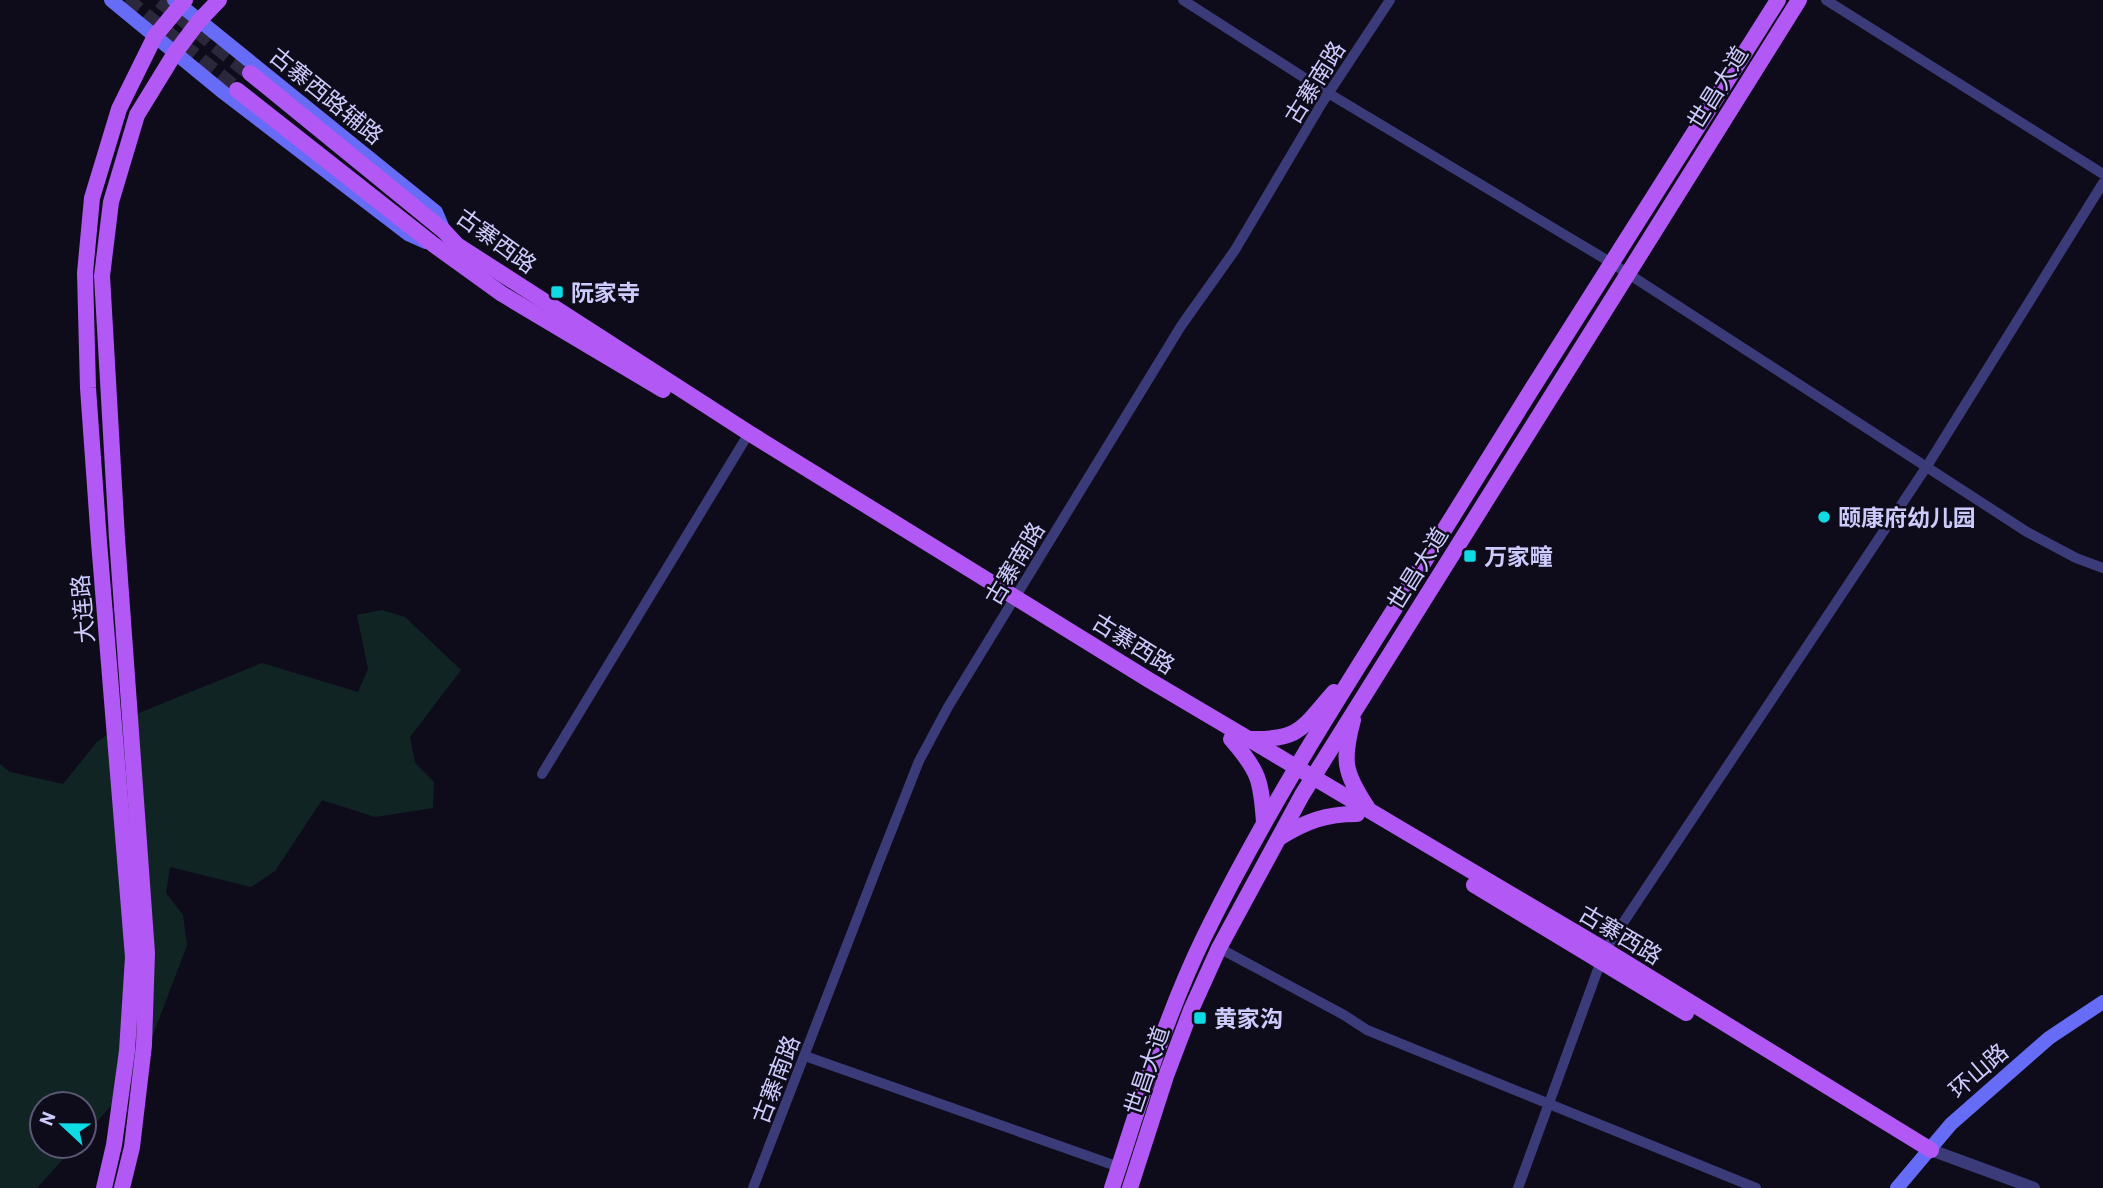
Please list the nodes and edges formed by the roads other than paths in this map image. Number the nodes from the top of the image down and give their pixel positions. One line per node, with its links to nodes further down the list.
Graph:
1 (111, 0): 10 (main road)
2 (219, 0): 9 (main road, 大连路)
3 (1390, 0): 14 (street, 古寨南路)
4 (1777, 0): 19 (main road, 世昌大道)
5 (1799, 0): 20 (main road, 世昌大道)
6 (1826, 0): 15 (street)
7 (180, 2): 9 (main road, 古寨西路辅路); 10 (main road, 大连路)
8 (1191, 2): 14 (street)
9 (199, 21): 11 (main road, 大连路); 17 (main road, 古寨西路辅路)
10 (155, 36): 11 (main road); 42 (main road, 大连路)
11 (175, 53): 18 (main road); 43 (main road, 大连路)
12 (250, 74): 17 (main road, 古寨西路)
13 (237, 90): 18 (main road, 古寨西路)
14 (1328, 93): 19 (street); 24 (street, 古寨南路)
15 (2103, 174)
16 (2103, 183): 22 (street)
17 (444, 231): 21 (main road, 古寨西路)
18 (434, 245): 21 (main road, 古寨西路)
19 (1610, 261): 20 (street); 25 (main road, 世昌大道)
20 (1628, 273): 22 (street); 26 (main road, 世昌大道)
21 (747, 436): 24 (main road, 古寨西路); 30 (street)
22 (1927, 466): 23 (street); 36 (street)
23 (2103, 568)
24 (1014, 599): 27 (main road, 古寨西路); 28 (main road, 古寨西路); 38 (street, 古寨南路)
25 (1354, 674): 27 (main road); 29 (main road, 世昌大道)
26 (1358, 704): 31 (main road, 世昌大道); 32 (main road)
27 (1250, 738): 29 (main road, 古寨西路)
28 (1231, 739): 29 (main road, 古寨西路); 33 (main road)
29 (1294, 771): 31 (main road, 古寨西路); 33 (main road, 世昌大道)
30 (542, 774)
31 (1310, 781): 32 (main road, 古寨西路); 34 (main road, 世昌大道)
32 (1363, 812): 34 (main road); 36 (main road, 古寨西路)
33 (1264, 822): 41 (main road, 世昌大道)
34 (1277, 839): 35 (main road, 世昌大道)
35 (1219, 948): 39 (street); 46 (main road, 世昌大道)
36 (1603, 956): 39 (street); 40 (main road, 古寨西路)
37 (2103, 1002): 40 (main road, 环山路)
38 (805, 1056): 41 (street); 44 (street, 古寨南路)
39 (1548, 1104): 47 (street); 48 (street)
40 (1927, 1152): 49 (main road, 环山路); 50 (street, 古寨西路); 51 (street, 古寨西路)
41 (1119, 1167): 45 (main road, 世昌大道)
42 (104, 1188)
43 (122, 1188)
44 (753, 1188)
45 (1112, 1188)
46 (1129, 1188)
47 (1518, 1188)
48 (1756, 1188)
49 (1897, 1188)
50 (2010, 1188)
51 (2034, 1188)

